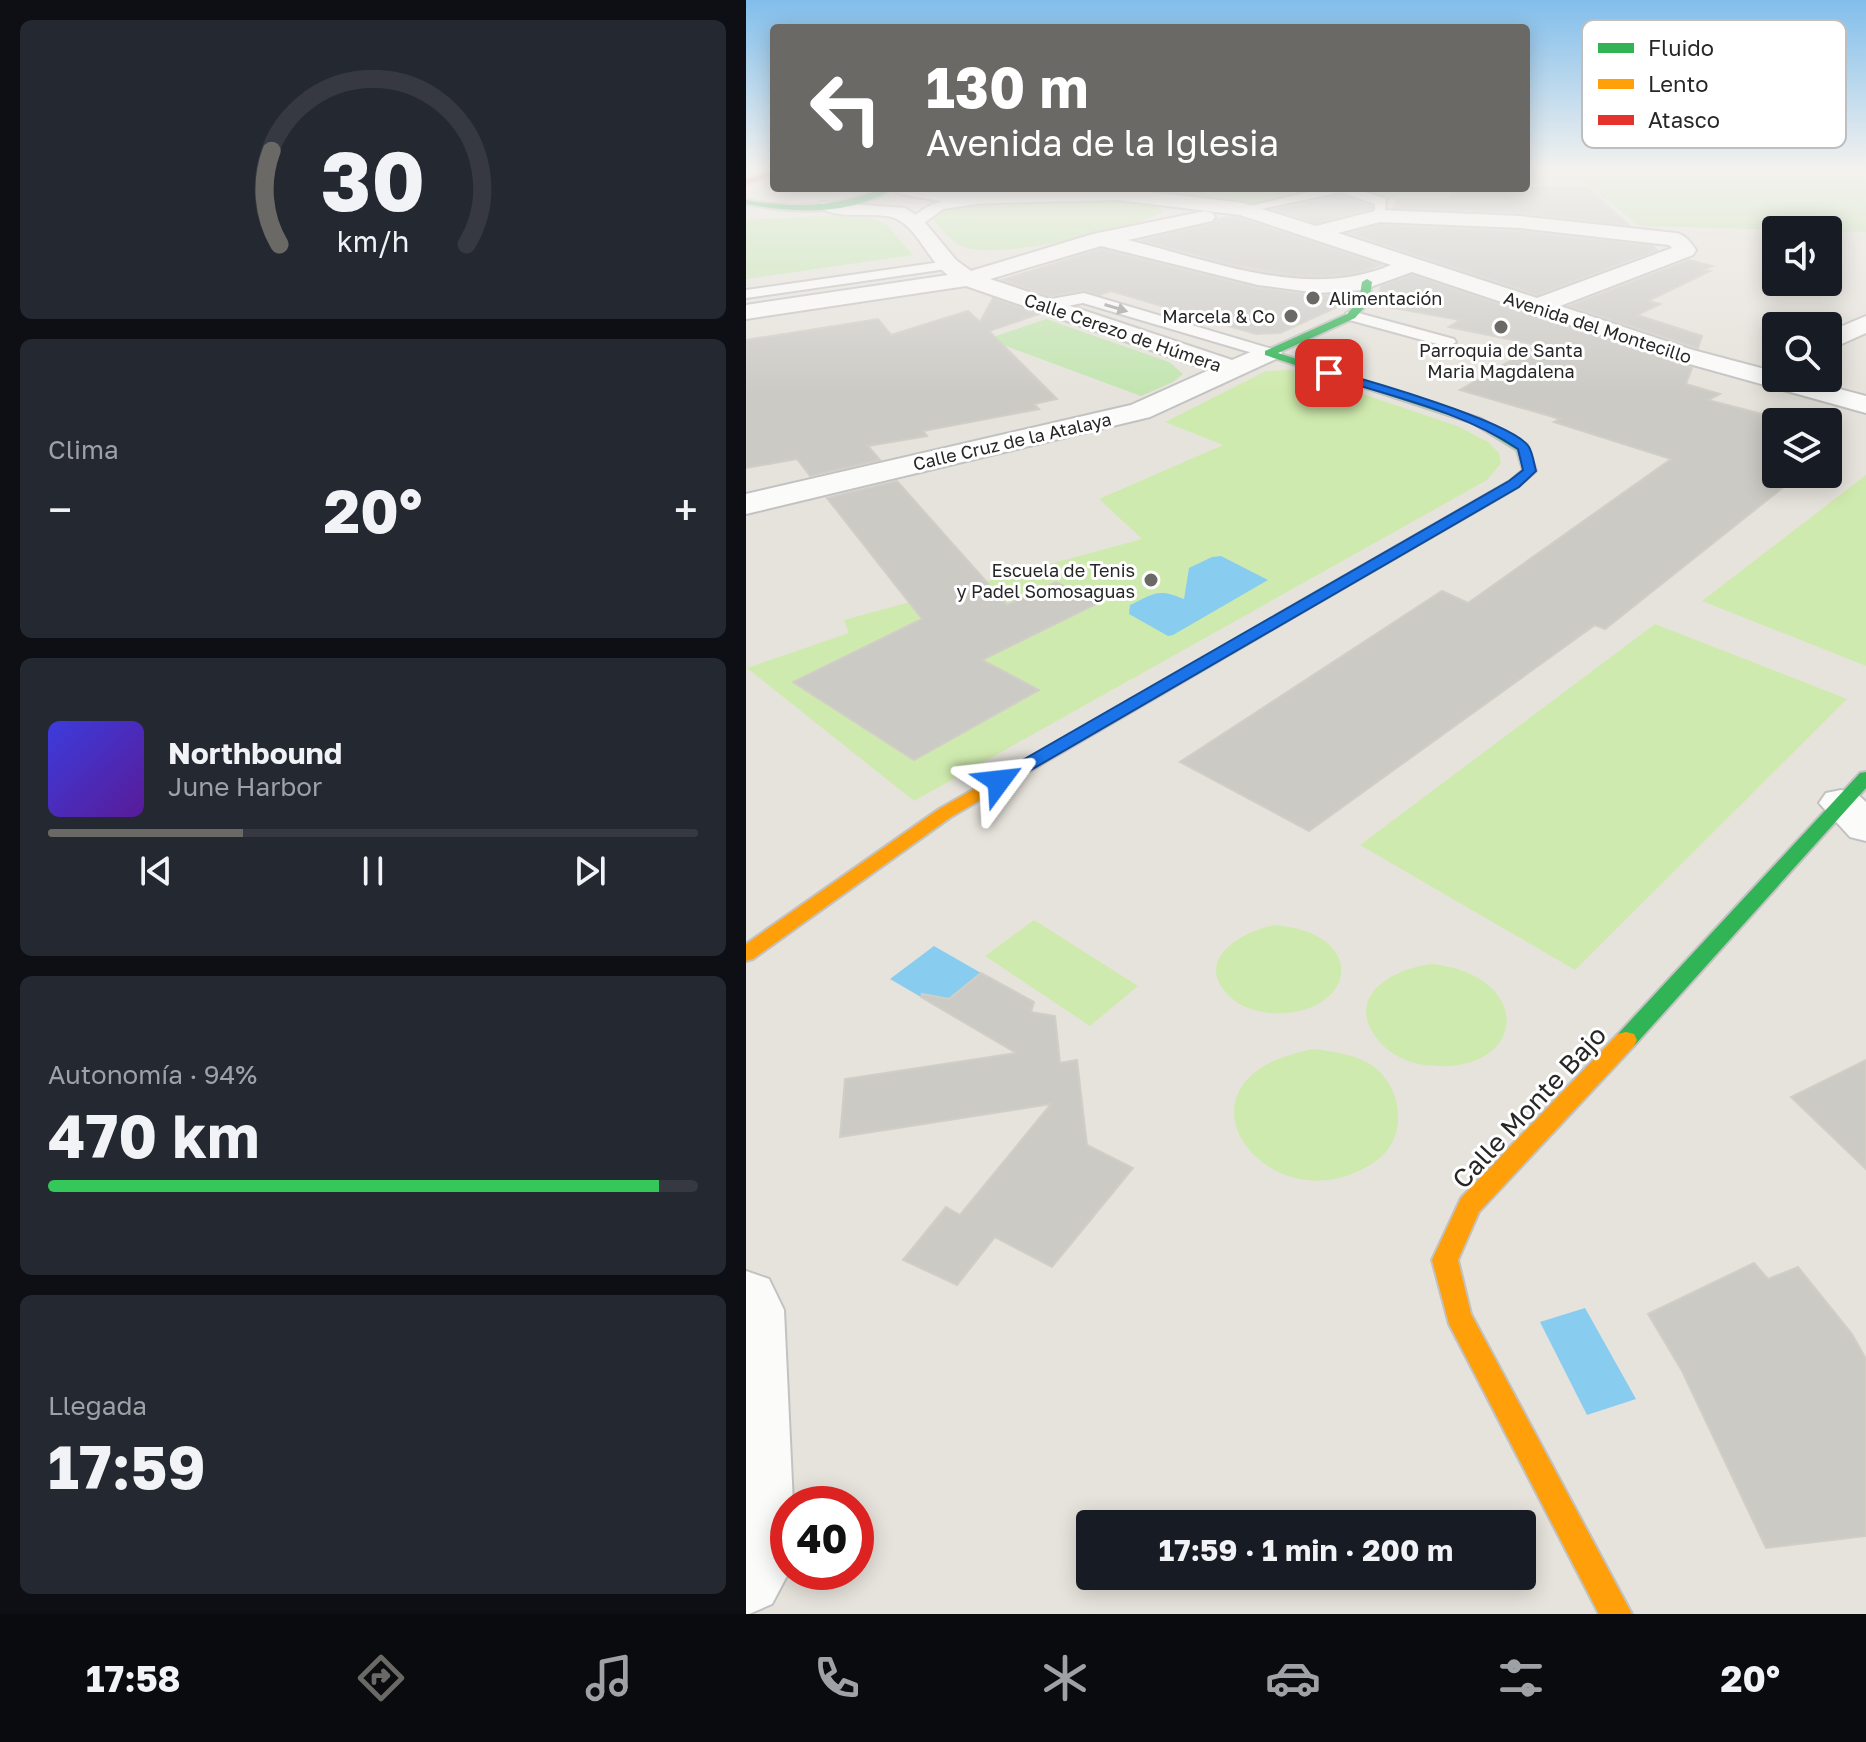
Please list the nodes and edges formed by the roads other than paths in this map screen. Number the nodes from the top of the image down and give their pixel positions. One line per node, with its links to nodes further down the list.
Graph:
1 (1087, 243): 6 (street)
2 (1119, 243): 10 (street)
3 (1346, 243): 7 (street, Avenida del Montecillo)
4 (1680, 243): 12 (street)
5 (932, 245): 6 (street); 8 (street)
6 (1051, 254): 8 (street)
7 (1410, 265): 10 (street); 12 (street, Avenida del Montecillo)
8 (958, 272): 9 (lane); 11 (street, Calle Cerezo de Húmera); 13 (street)
9 (746, 294)
10 (1361, 300): 16 (lane); 17 (street)
11 (1040, 306): 17 (lane, one-way to 17); 18 (street, Calle Cerezo de Húmera)
12 (1536, 307): 19 (street, Avenida del Montecillo)
13 (746, 312)
14 (1866, 323): 15 (street)
15 (1842, 335)
16 (1448, 342)
17 (1269, 353): 18 (street, Calle Cruz de la Atalaya); 24 (street)
18 (1233, 369): 22 (street, Calle Cruz de la Atalaya)
19 (1762, 371)
20 (1827, 392): 21 (street, Avenida del Montecillo)
21 (1866, 405)
22 (746, 504)
23 (1858, 803): 27 (street, Calle Monte Bajo)
24 (746, 954)
25 (746, 1299): 26 (street)
26 (746, 1578)
27 (1616, 1614)

